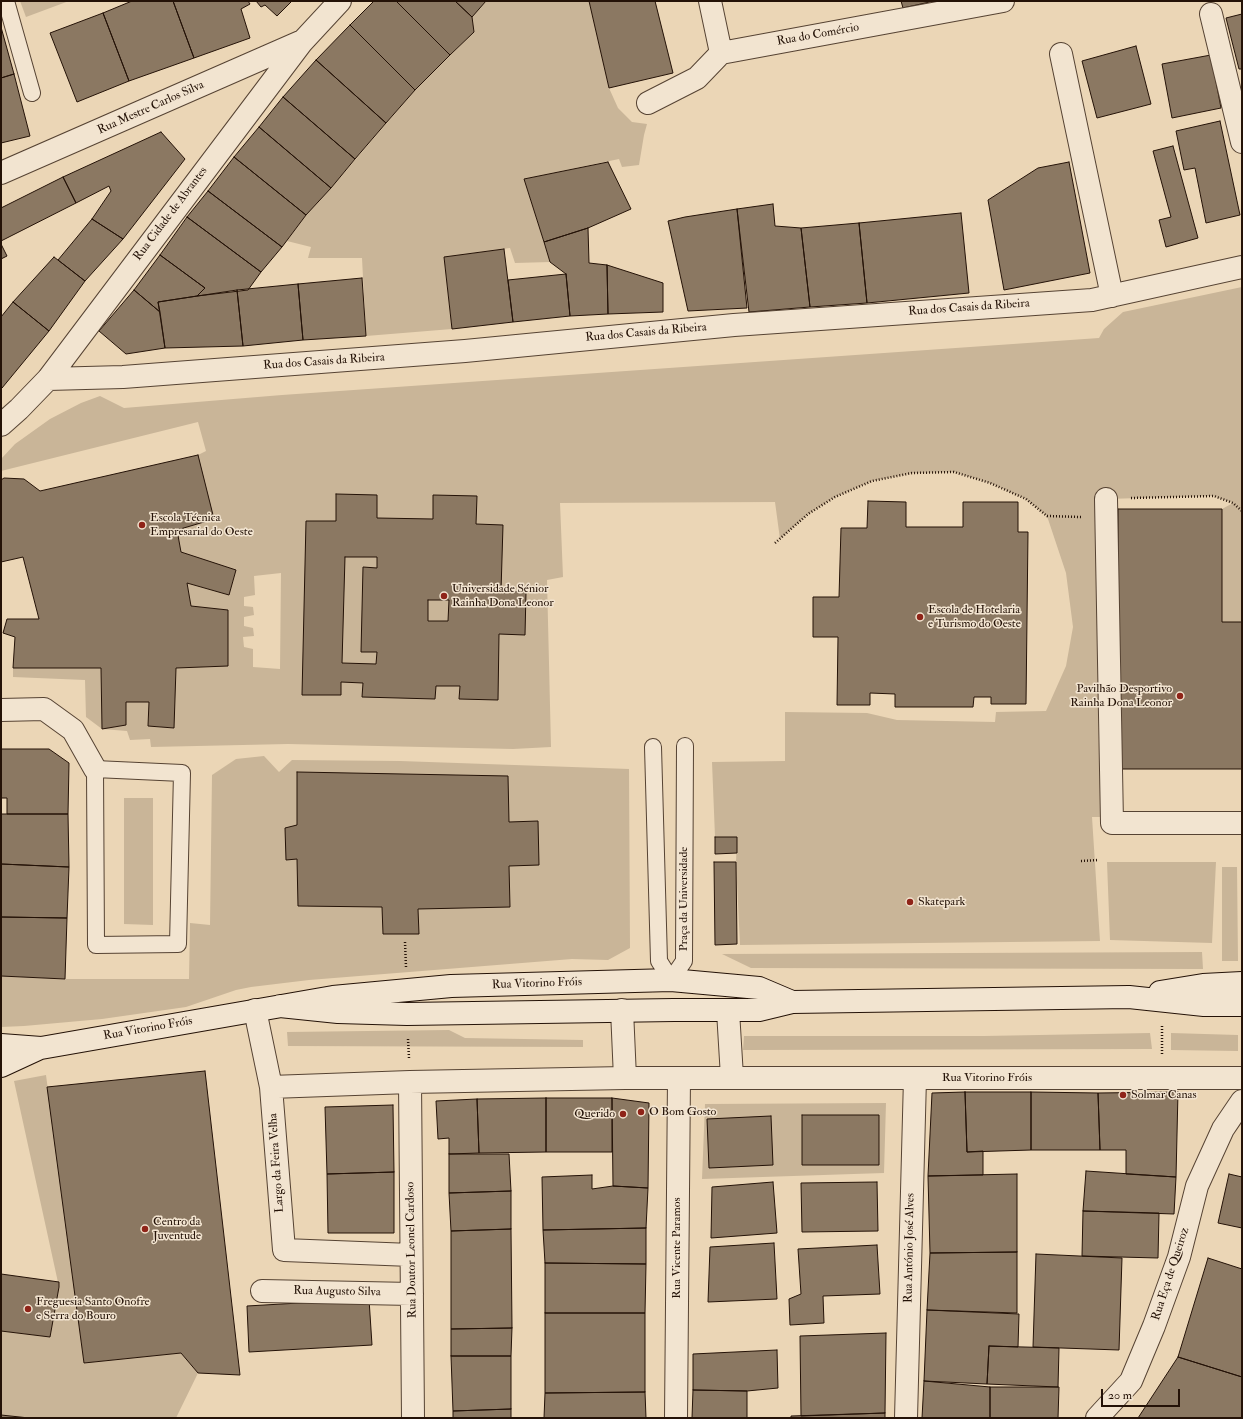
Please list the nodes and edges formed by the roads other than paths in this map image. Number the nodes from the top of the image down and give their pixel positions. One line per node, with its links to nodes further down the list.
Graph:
1 (6, 1): 9 (lane)
2 (340, 1): 6 (street, Rua Cidade de Abrantes)
3 (710, 1): 7 (street)
4 (1003, 1): 7 (street, Rua do Comércio)
5 (1211, 14): 11 (street)
6 (302, 42): 12 (street, Rua Mestre Carlos Silva); 15 (street, Rua Cidade de Abrantes)
7 (722, 53): 10 (street)
8 (1061, 54): 14 (street)
9 (32, 93)
10 (648, 103)
11 (1242, 142)
12 (1, 173)
13 (1242, 267): 14 (street, Rua dos Casais da Ribeira)
14 (1112, 296): 15 (street, Rua dos Casais da Ribeira)
15 (48, 379): 16 (street, Rua Cidade de Abrantes)
16 (1, 425)
17 (1106, 508): 22 (street)
18 (1, 710): 21 (street)
19 (685, 746): 23 (lane, Praça da Universidade)
20 (653, 747): 23 (lane)
21 (95, 769): 21 (lane)
22 (1242, 823)
23 (671, 980): 26 (street, Rua Vitorino Fróis); 28 (street, Rua Vitorino Fróis); 31 (street)
24 (1242, 984): 25 (street, Rua Vitorino Fróis)
25 (1129, 997): 26 (street, Rua Vitorino Fróis); 27 (street, Rua Vitorino Fróis)
26 (792, 1002): 32 (street, Rua Vitorino Fróis)
27 (1242, 1005)
28 (280, 1006): 29 (street, Rua Vitorino Fróis); 30 (street, Rua Vitorino Fróis)
29 (255, 1010): 34 (street, Rua Vitorino Fróis); 42 (street)
30 (622, 1010): 31 (street, Rua Vitorino Fróis); 38 (street)
31 (674, 1010): 32 (street, Rua Vitorino Fróis)
32 (728, 1011): 37 (street)
33 (1, 1045): 34 (street, Rua Vitorino Fróis)
34 (41, 1048): 35 (street, Rua Vitorino Fróis)
35 (1, 1066)
36 (409, 1073): 38 (street, Rua Vitorino Fróis); 42 (street); 44 (street, Rua Doutor Leonel Cardoso)
37 (732, 1077): 39 (street, Rua Vitorino Fróis); 40 (street, Rua Vitorino Fróis)
38 (625, 1078): 39 (street, Rua Vitorino Fróis)
39 (679, 1078): 48 (street, Rua Vicente Paramos)
40 (915, 1078): 41 (street, Rua Vitorino Fróis); 49 (street, Rua António José Alves)
41 (1242, 1078)
42 (271, 1087): 44 (street, Largo da Feira Velha)
43 (1242, 1101): 50 (street, Rua Eça de Queiroz)
44 (411, 1254): 46 (street, Rua Doutor Leonel Cardoso)
45 (262, 1291): 46 (street, Rua Augusto Silva)
46 (412, 1294): 47 (street, Rua Doutor Leonel Cardoso)
47 (413, 1418)
48 (676, 1418)
49 (906, 1418)
50 (1097, 1418)

